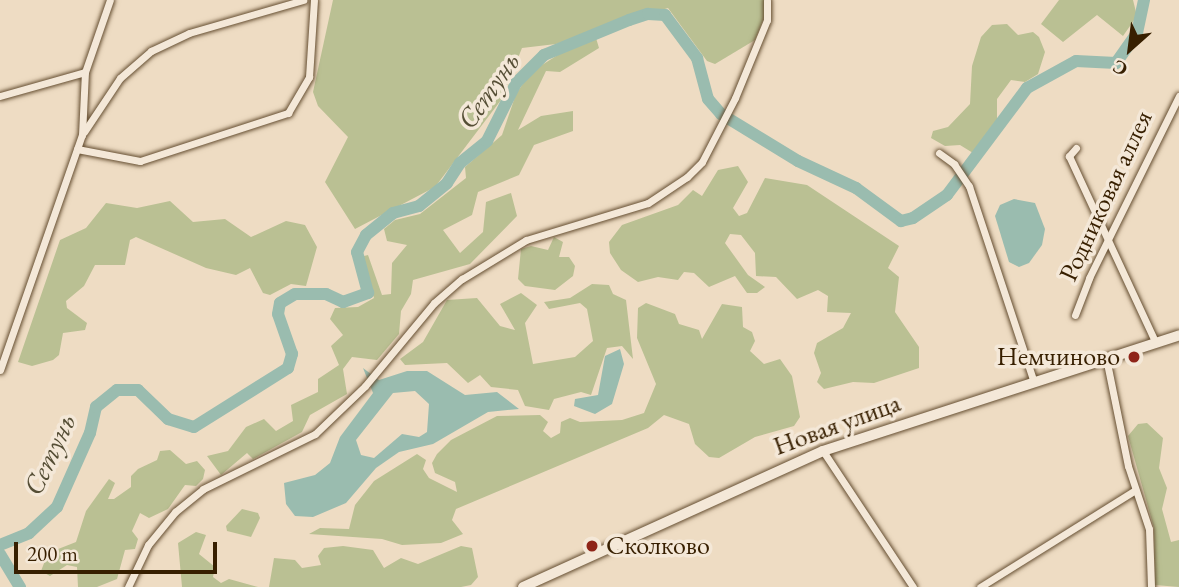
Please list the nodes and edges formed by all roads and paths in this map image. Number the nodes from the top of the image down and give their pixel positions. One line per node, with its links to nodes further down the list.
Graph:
1 (110, 0): 5 (street)
2 (303, 0): 8 (street)
3 (314, 0): 10 (street)
4 (767, 0): 21 (street)
5 (85, 72): 6 (street); 8 (street)
6 (0, 96)
7 (1179, 96): 12 (street, Родниковая аллея)
8 (82, 135): 10 (street)
9 (1076, 148): 12 (street)
10 (77, 149): 17 (street)
11 (939, 153): 18 (street)
12 (1109, 239): 13 (street, Родниковая аллея); 15 (street)
13 (1075, 315)
14 (1179, 335): 15 (street, Новая улица)
15 (1156, 343): 16 (street, Новая улица)
16 (1106, 358): 18 (street, Новая улица); 20 (street)
17 (0, 370)
18 (1033, 380): 19 (street, Новая улица)
19 (823, 451): 22 (street, Новая улица); 23 (street)
20 (1135, 490): 24 (street); 25 (street)
21 (128, 587)
22 (523, 587)
23 (913, 587)
24 (980, 587)
25 (1151, 587)

